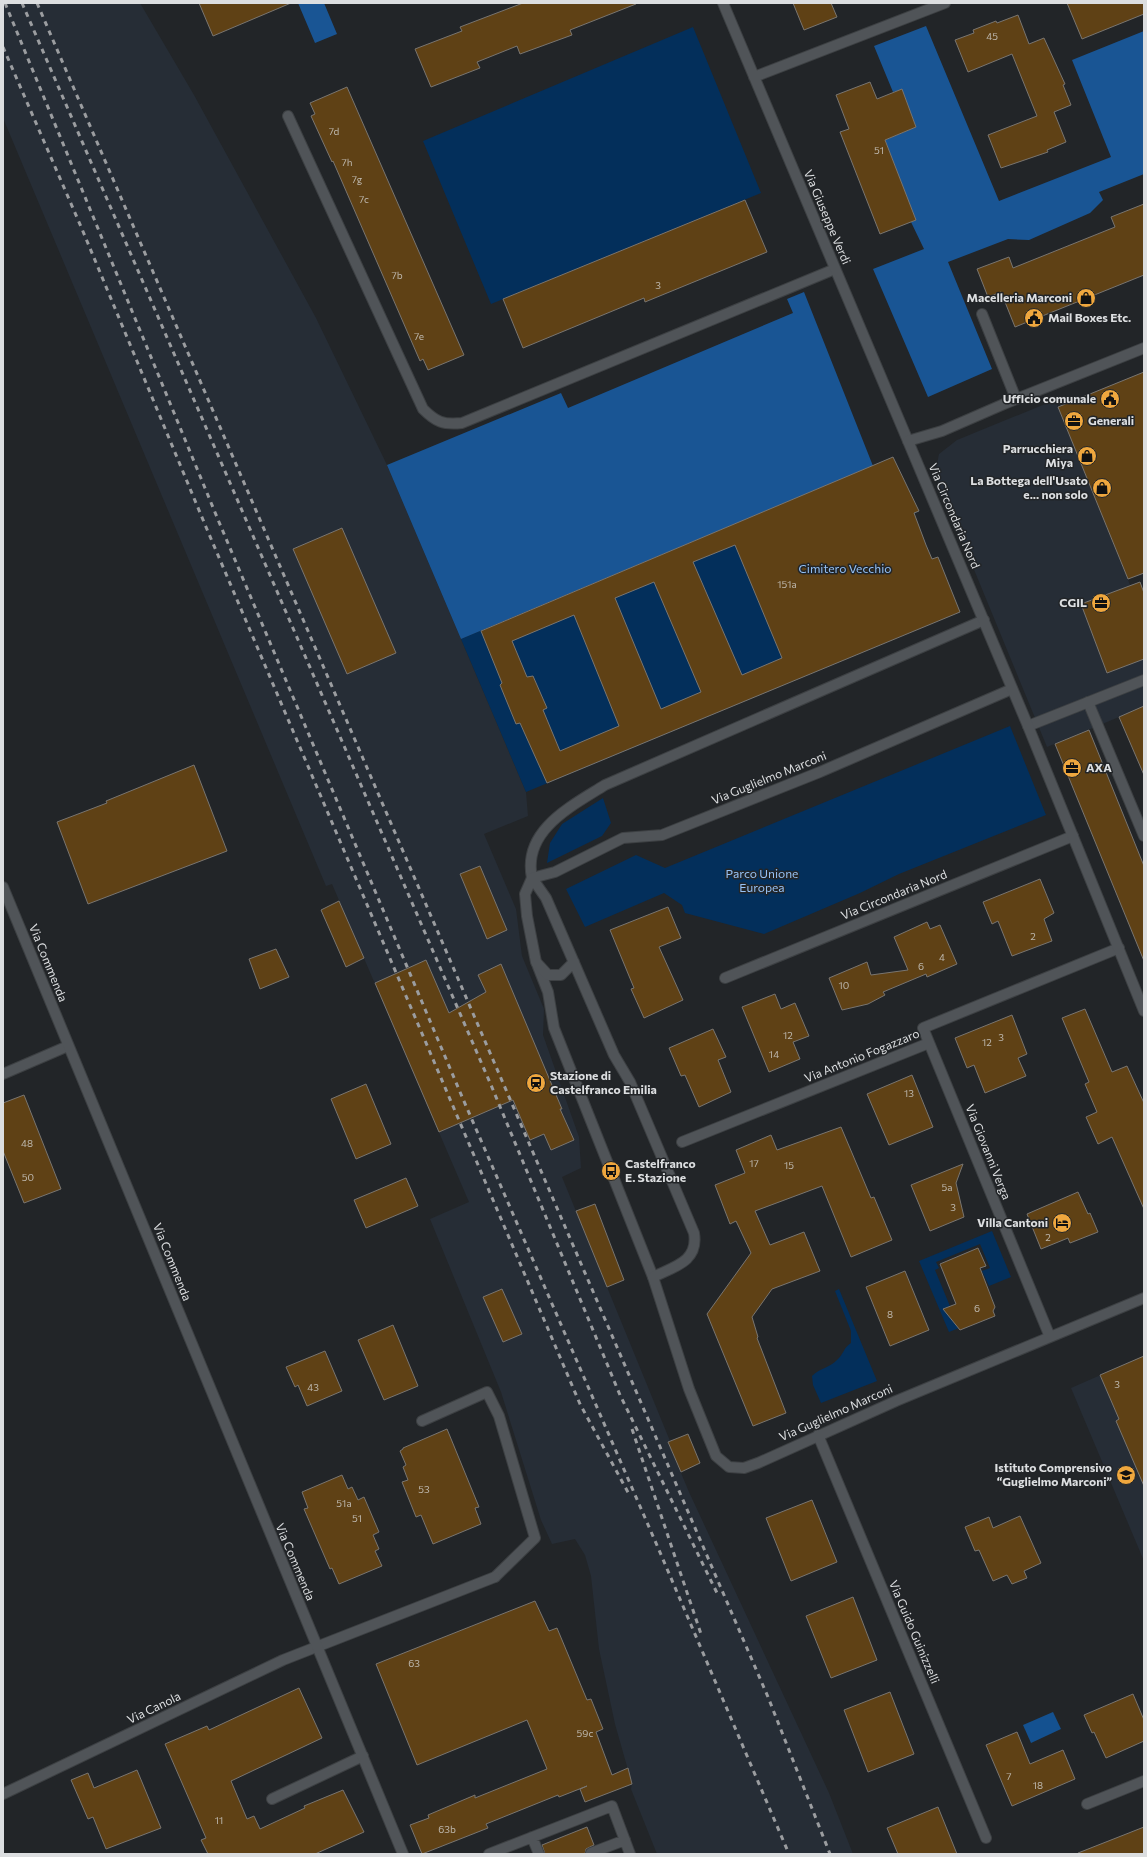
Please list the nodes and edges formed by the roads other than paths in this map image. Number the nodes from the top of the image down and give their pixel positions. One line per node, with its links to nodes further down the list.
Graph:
1 (723, 3): 3 (street, Via Giuseppe Verdi)
2 (945, 3): 3 (street)
3 (754, 77): 5 (street, Via Giuseppe Verdi)
4 (288, 116): 5 (street)
5 (835, 269): 9 (street, Via Giuseppe Verdi)
6 (982, 314): 8 (street)
7 (1144, 348): 8 (street)
8 (1016, 399): 9 (street)
9 (908, 442): 10 (street, Via Circondaria Nord)
10 (984, 620): 12 (street, Via Circondaria Nord); 17 (street)
11 (1144, 680): 13 (street)
12 (1012, 689): 14 (street, Via Circondaria Nord); 17 (street, Via Guglielmo Marconi)
13 (1088, 702): 14 (street); 16 (street)
14 (1028, 726): 15 (street, Via Circondaria Nord)
15 (1073, 836): 19 (street, Via Circondaria Nord); 22 (street, Via Circondaria Nord)
16 (1144, 836)
17 (532, 878): 20 (street, Via Guglielmo Marconi); 21 (street)
18 (3, 887): 25 (street, Via Commenda)
19 (1119, 948): 23 (street, Via Circondaria Nord); 24 (street, Via Antonio Fogazzaro)
20 (536, 962): 21 (street); 28 (street, Via Guglielmo Marconi)
21 (574, 962): 28 (street)
22 (724, 978)
23 (1144, 1011)
24 (929, 1043): 27 (street, Via Antonio Fogazzaro); 30 (street, Via Giovanni Verga)
25 (68, 1046): 26 (street); 33 (street, Via Commenda)
26 (3, 1074)
27 (682, 1142)
28 (653, 1277): 32 (street, Via Guglielmo Marconi)
29 (1144, 1298): 30 (street, Via Guglielmo Marconi)
30 (1050, 1337): 32 (street, Via Guglielmo Marconi)
31 (422, 1421): 33 (street)
32 (818, 1435): 40 (street, Via Guido Guinizzelli)
33 (317, 1647): 34 (street, Via Commenda); 36 (street, Via Canola)
34 (363, 1756): 37 (street); 43 (street, Via Commenda)
35 (1144, 1781): 38 (street)
36 (3, 1794)
37 (272, 1799)
38 (1087, 1804)
39 (532, 1837): 41 (street); 44 (street); 45 (street)
40 (986, 1838)
41 (625, 1840): 42 (street); 46 (street)
42 (592, 1853)
43 (403, 1854)
44 (489, 1854)
45 (539, 1854)
46 (630, 1854)

